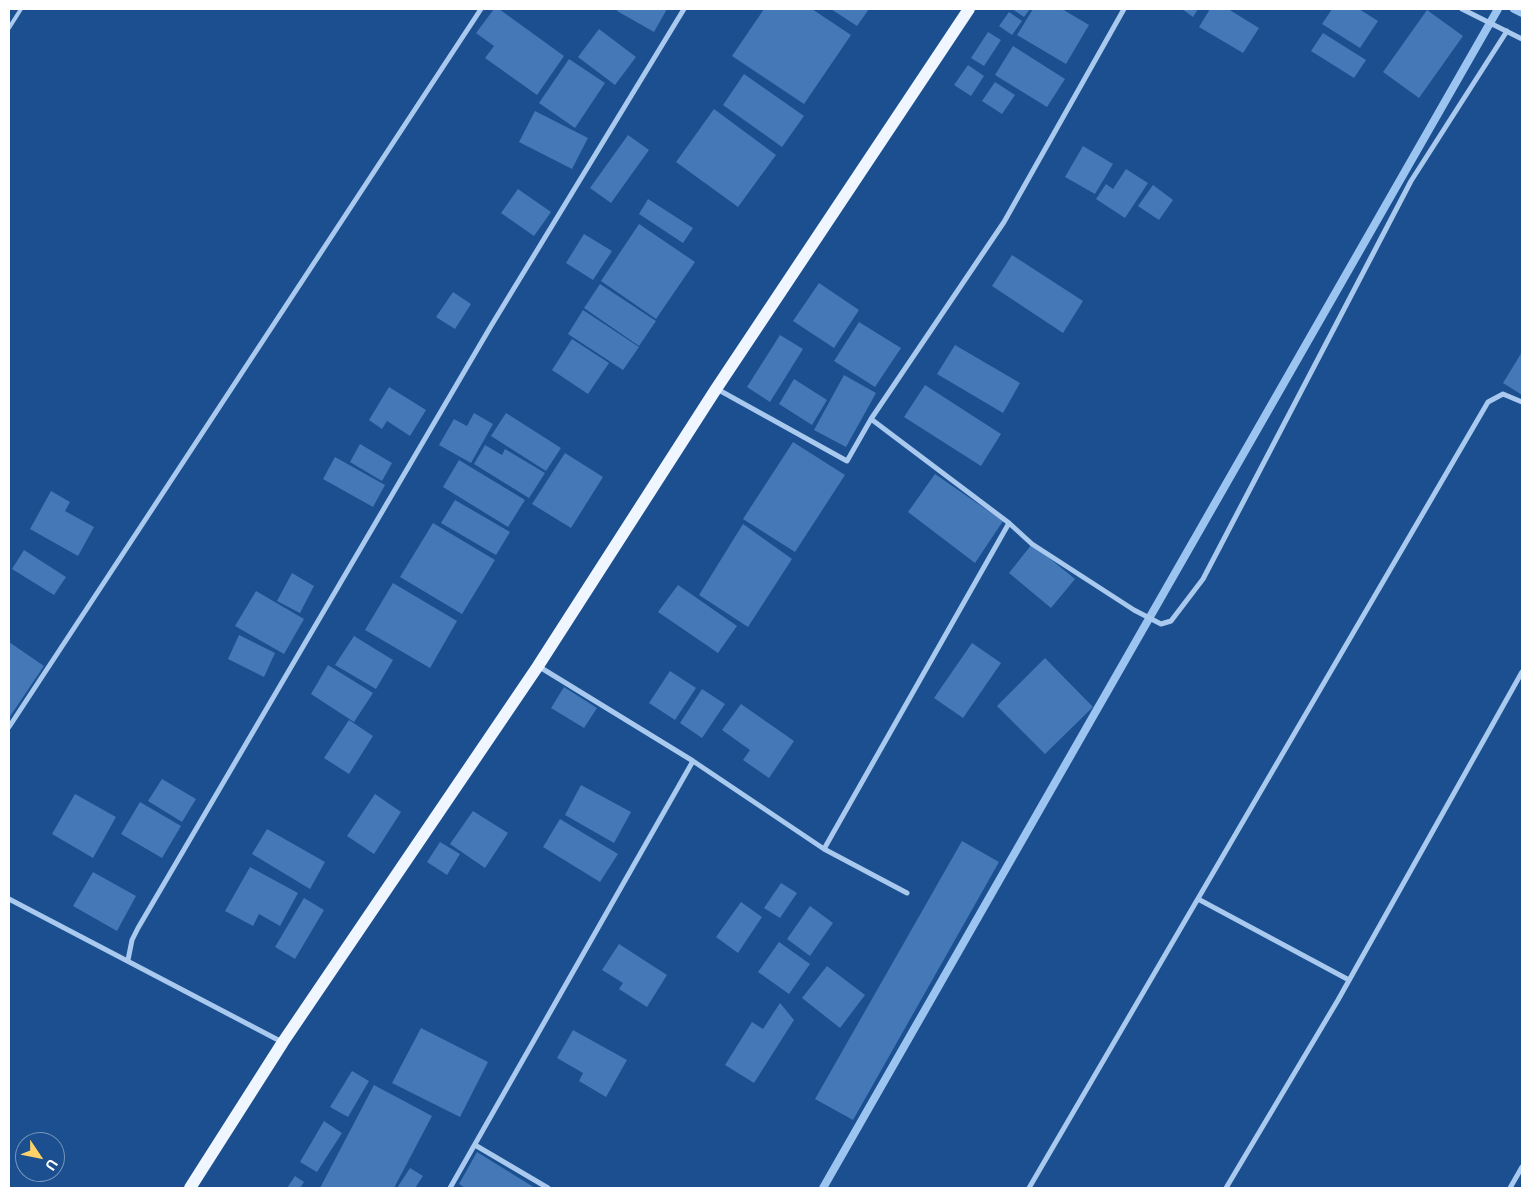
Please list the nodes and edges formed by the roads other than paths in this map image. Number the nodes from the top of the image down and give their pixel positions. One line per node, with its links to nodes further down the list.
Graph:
1 (21, 9): 7 (lane)
2 (481, 9): 16 (street)
3 (684, 9): 22 (street)
4 (969, 9): 10 (main road)
5 (1124, 9): 12 (street)
6 (1462, 9): 8 (street)
7 (9, 28)
8 (1507, 31): 9 (street); 13 (street)
9 (1522, 39)
10 (716, 389): 12 (street); 14 (main road)
11 (1522, 402): 21 (street)
12 (871, 419): 13 (street)
13 (1009, 523): 18 (street)
14 (538, 666): 17 (street); 24 (main road)
15 (1522, 672): 23 (street)
16 (9, 728)
17 (693, 761): 18 (street); 25 (street)
18 (824, 849): 19 (street)
19 (907, 893)
20 (9, 898): 22 (street)
21 (1198, 899): 23 (street); 30 (street)
22 (128, 960): 24 (street)
23 (1349, 980): 31 (street)
24 (283, 1042): 27 (main road)
25 (475, 1145): 28 (street); 29 (street)
26 (1522, 1167): 32 (street)
27 (190, 1188)
28 (450, 1188)
29 (548, 1188)
30 (1029, 1188)
31 (1226, 1188)
32 (1510, 1188)

